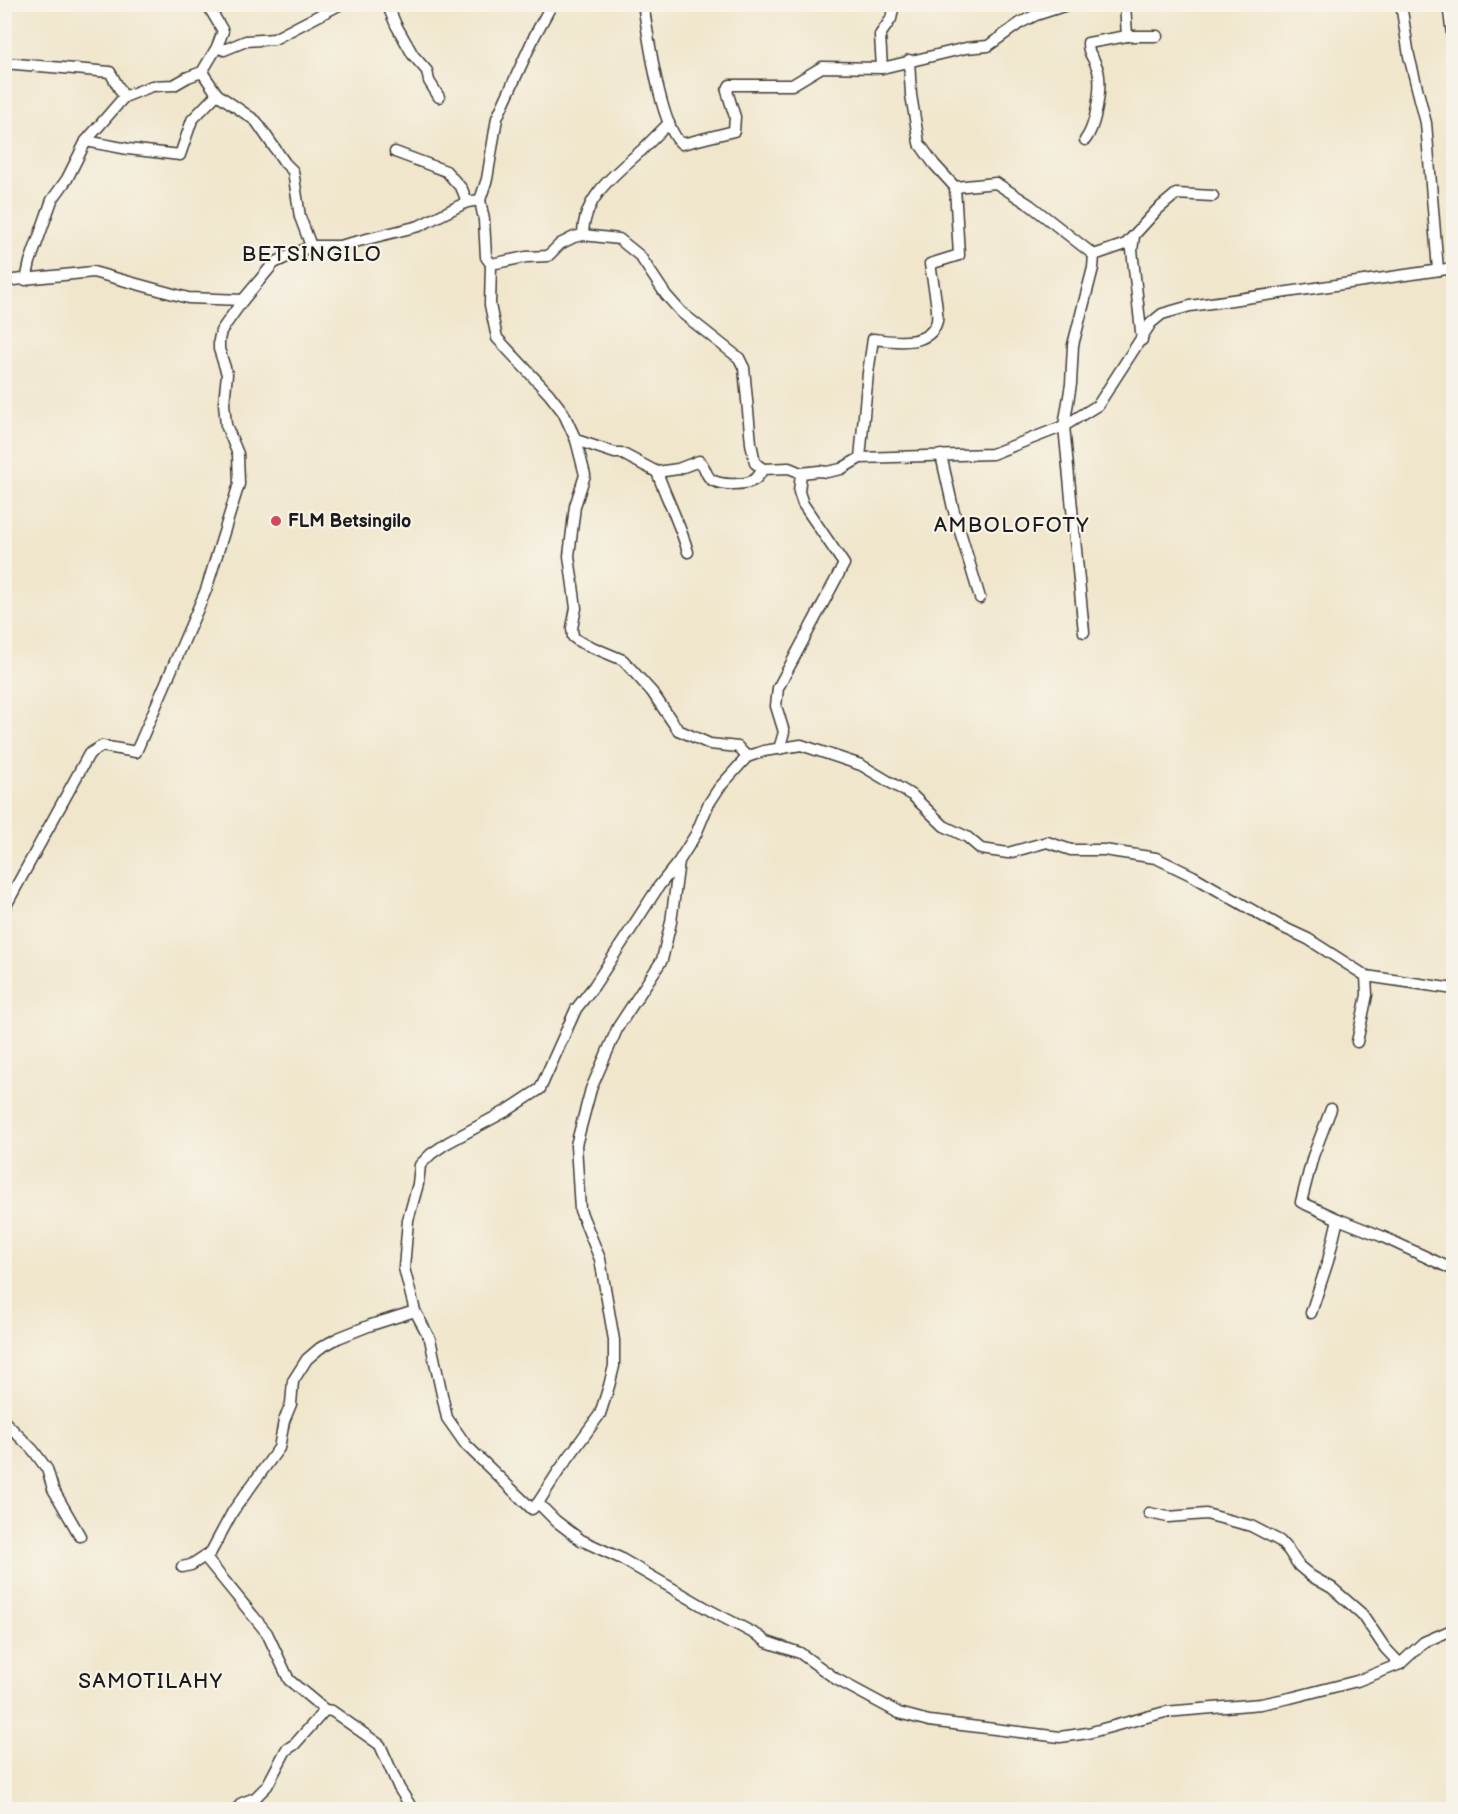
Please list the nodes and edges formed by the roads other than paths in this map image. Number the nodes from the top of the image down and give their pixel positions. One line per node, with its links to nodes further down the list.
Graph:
1 (207, 4): 13 (street)
2 (341, 4): 13 (street)
3 (387, 4): 20 (street)
4 (552, 4): 28 (street)
5 (643, 4): 22 (street)
6 (894, 4): 17 (street)
7 (1070, 4): 15 (street)
8 (1125, 4): 11 (street)
9 (1401, 4): 36 (street)
10 (1448, 4): 14 (street)
11 (1127, 36): 12 (street); 23 (street)
12 (1157, 36)
13 (217, 47): 18 (street)
14 (1454, 50)
15 (909, 60): 17 (street); 26 (street)
16 (4, 63): 21 (street)
17 (882, 68): 22 (street)
18 (202, 72): 19 (street); 21 (street)
19 (217, 94): 24 (street); 32 (street)
20 (439, 97)
21 (124, 98): 24 (street)
22 (669, 123): 30 (street)
23 (1085, 140)
24 (86, 141): 37 (street)
25 (395, 152): 29 (street)
26 (955, 187): 33 (street); 44 (street)
27 (1213, 196): 31 (street)
28 (480, 200): 29 (street); 34 (street)
29 (467, 202): 32 (street)
30 (583, 235): 34 (street); 45 (street)
31 (1134, 236): 33 (street); 40 (street)
32 (311, 246): 39 (street)
33 (1094, 255): 41 (street)
34 (491, 264): 42 (street)
35 (1454, 268): 36 (street)
36 (1438, 270): 40 (street)
37 (26, 280): 38 (street); 39 (street)
38 (4, 281)
39 (243, 300): 54 (street)
40 (1142, 340): 41 (street)
41 (1064, 426): 43 (street); 50 (street)
42 (576, 440): 46 (street); 52 (street)
43 (941, 455): 44 (street); 49 (street)
44 (860, 458): 47 (street)
45 (763, 469): 46 (street); 47 (street)
46 (657, 472): 48 (street)
47 (801, 473): 51 (street)
48 (688, 552)
49 (980, 598)
50 (1084, 632)
51 (779, 748): 52 (street); 55 (street)
52 (747, 757): 53 (street)
53 (679, 861): 61 (street); 64 (street)
54 (4, 909)
55 (1366, 976): 56 (street); 57 (street)
56 (1454, 989)
57 (1357, 1042)
58 (1331, 1109): 59 (street)
59 (1338, 1219): 60 (street); 62 (street)
60 (1454, 1270)
61 (415, 1311): 64 (street); 67 (street)
62 (1311, 1312)
63 (4, 1421): 66 (street)
64 (538, 1503): 70 (street)
65 (1149, 1513): 70 (street)
66 (80, 1536)
67 (205, 1557): 68 (street); 71 (street)
68 (182, 1567)
69 (1454, 1629): 70 (street)
70 (1400, 1664)
71 (325, 1710): 72 (street); 73 (street)
72 (236, 1809)
73 (413, 1809)

